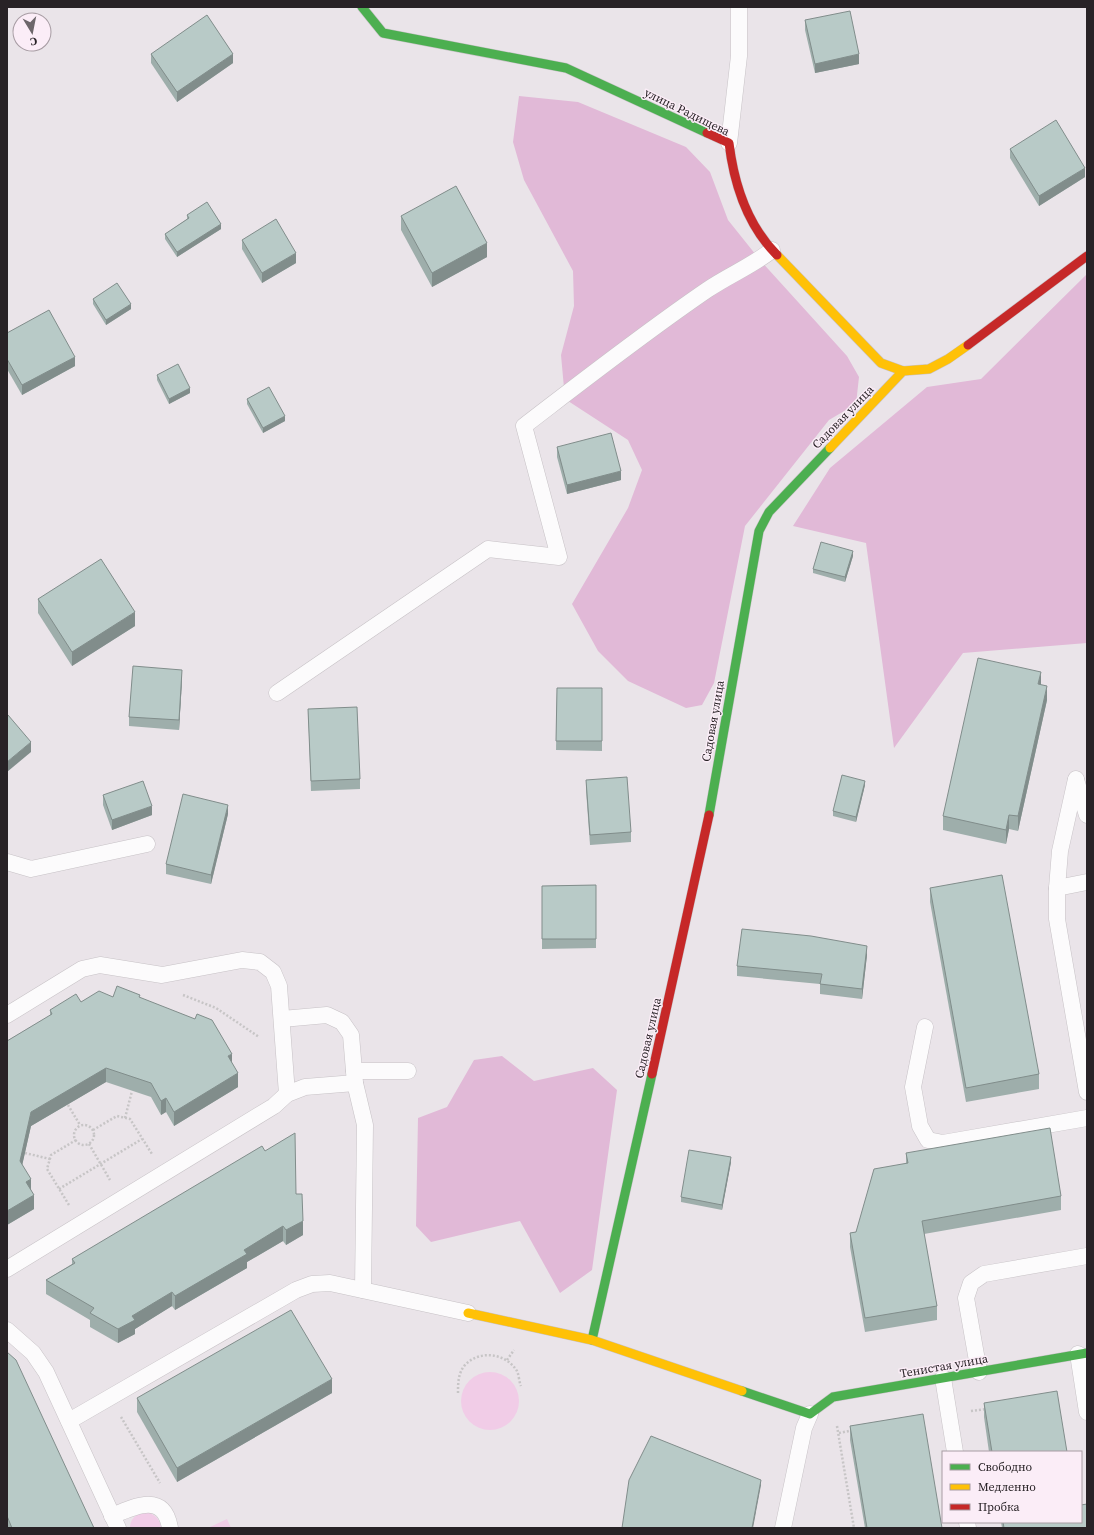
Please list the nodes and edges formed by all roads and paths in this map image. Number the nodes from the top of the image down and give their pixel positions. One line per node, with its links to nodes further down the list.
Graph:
1 (362, 7): 3 (street, улица Радищева)
2 (739, 7): 3 (lane)
3 (729, 143): 4 (street, улица Радищева)
4 (772, 250): 6 (street, улица Радищева); 7 (lane)
5 (1087, 256): 6 (street)
6 (903, 371): 43 (street, Садовая улица)
7 (277, 693)
8 (1087, 815): 12 (lane)
9 (147, 844): 10 (lane)
10 (7, 862)
11 (1087, 882): 12 (lane)
12 (1057, 888): 21 (lane)
13 (162, 975): 14 (lane); 15 (lane); 17 (path)
14 (7, 1014)
15 (282, 1019): 17 (lane); 19 (lane)
16 (925, 1027): 25 (lane)
17 (284, 1054): 22 (lane)
18 (408, 1071): 19 (lane)
19 (354, 1077): 22 (lane); 40 (lane)
20 (132, 1091): 24 (path)
21 (1087, 1092)
22 (287, 1094): 35 (lane)
23 (68, 1105): 26 (path)
24 (125, 1118): 27 (path); 28 (path)
25 (1087, 1118)
26 (80, 1125): 27 (path); 29 (path)
27 (93, 1130): 30 (path)
28 (142, 1139): 33 (path); 35 (path)
29 (76, 1140): 30 (path); 32 (path)
30 (89, 1144): 33 (path)
31 (25, 1153): 32 (path)
32 (50, 1159): 36 (path)
33 (100, 1164): 34 (path); 36 (path)
34 (103, 1168)
35 (163, 1174): 37 (lane)
36 (59, 1189): 37 (path)
37 (80, 1224): 39 (lane)
38 (1087, 1256): 45 (lane)
39 (7, 1270)
40 (363, 1290): 41 (lane); 49 (lane)
41 (468, 1313): 43 (street)
42 (7, 1330): 53 (lane)
43 (592, 1340): 52 (street)
44 (1082, 1354): 45 (street, Тенистая улица); 51 (lane)
45 (979, 1372): 46 (street, Тенистая улица)
46 (943, 1378): 50 (street, Тенистая улица); 54 (lane)
47 (521, 1386): 48 (path)
48 (458, 1393)
49 (110, 1397): 53 (lane); 56 (path)
50 (833, 1397): 52 (street, Тенистая улица); 58 (path)
51 (1087, 1407)
52 (810, 1414): 57 (lane)
53 (69, 1421): 55 (lane)
54 (955, 1451)
55 (115, 1522): 56 (lane)
56 (169, 1523)
57 (783, 1528)
58 (854, 1528)

